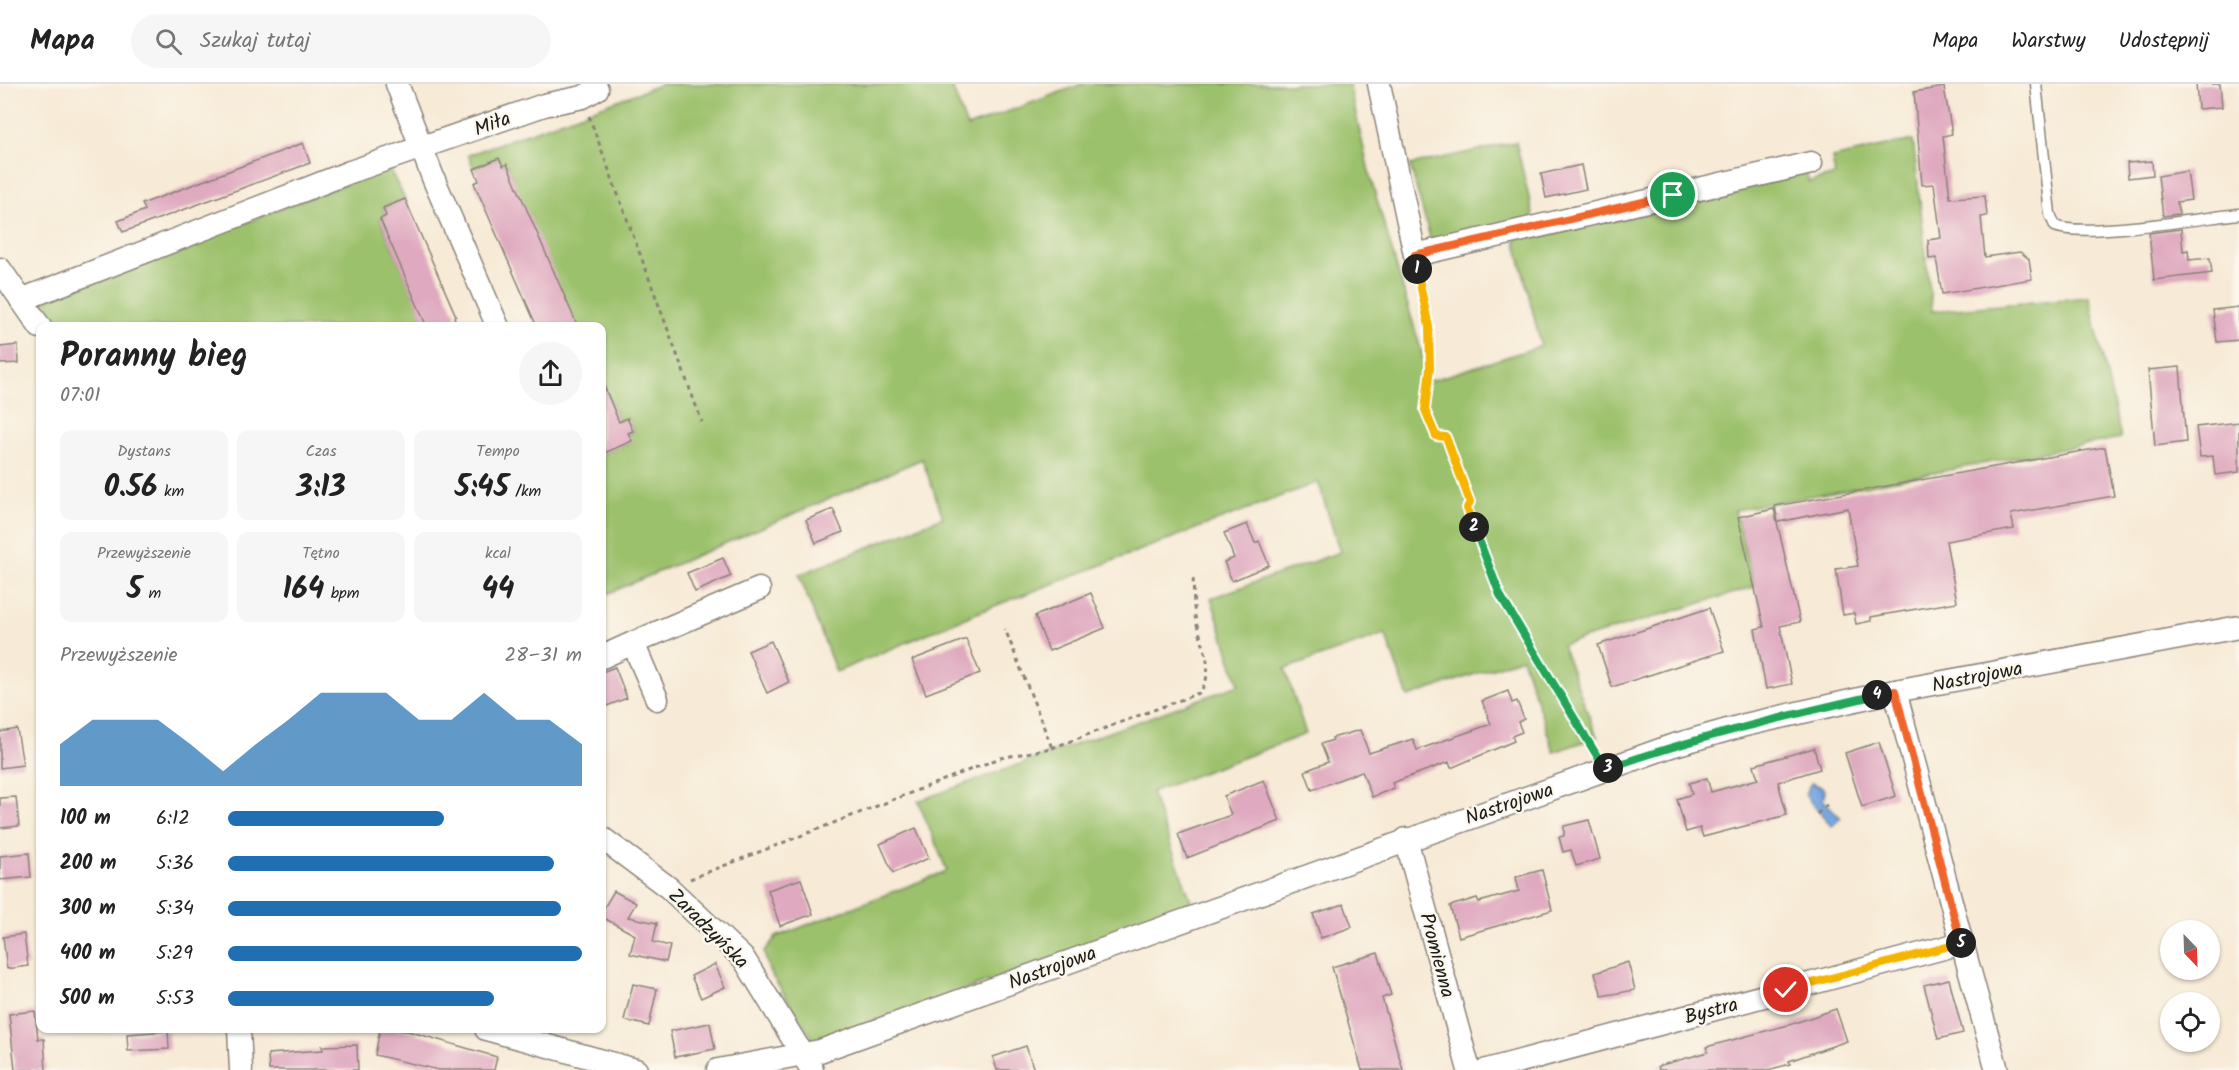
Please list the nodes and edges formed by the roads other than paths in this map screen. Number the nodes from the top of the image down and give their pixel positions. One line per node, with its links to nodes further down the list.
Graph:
1 (397, 84): 5 (street)
2 (1379, 84): 6 (street)
3 (2036, 84): 7 (lane)
4 (590, 93): 5 (street, Miła)
5 (422, 149): 9 (street, Miła); 11 (street)
6 (1811, 163)
7 (2239, 214)
8 (0, 269): 9 (street)
9 (21, 300): 10 (street)
10 (36, 322)
11 (496, 322)
12 (759, 589): 14 (street)
13 (2238, 628): 16 (street, Nastrojowa)
14 (633, 644): 15 (street); 17 (street)
15 (606, 655)
16 (1895, 691): 18 (street, Nastrojowa); 20 (street)
17 (657, 699)
18 (1406, 839): 23 (street, Nastrojowa); 27 (street, Promienna)
19 (606, 841): 23 (street, Zaradzyńska)
20 (1962, 943): 28 (street, Bystra); 29 (street)
21 (238, 1033): 24 (street)
22 (501, 1033): 25 (street)
23 (808, 1062): 26 (street, Nastrojowa)
24 (241, 1070)
25 (636, 1070)
26 (718, 1070)
27 (1469, 1070)
28 (1487, 1070)
29 (1997, 1070)

